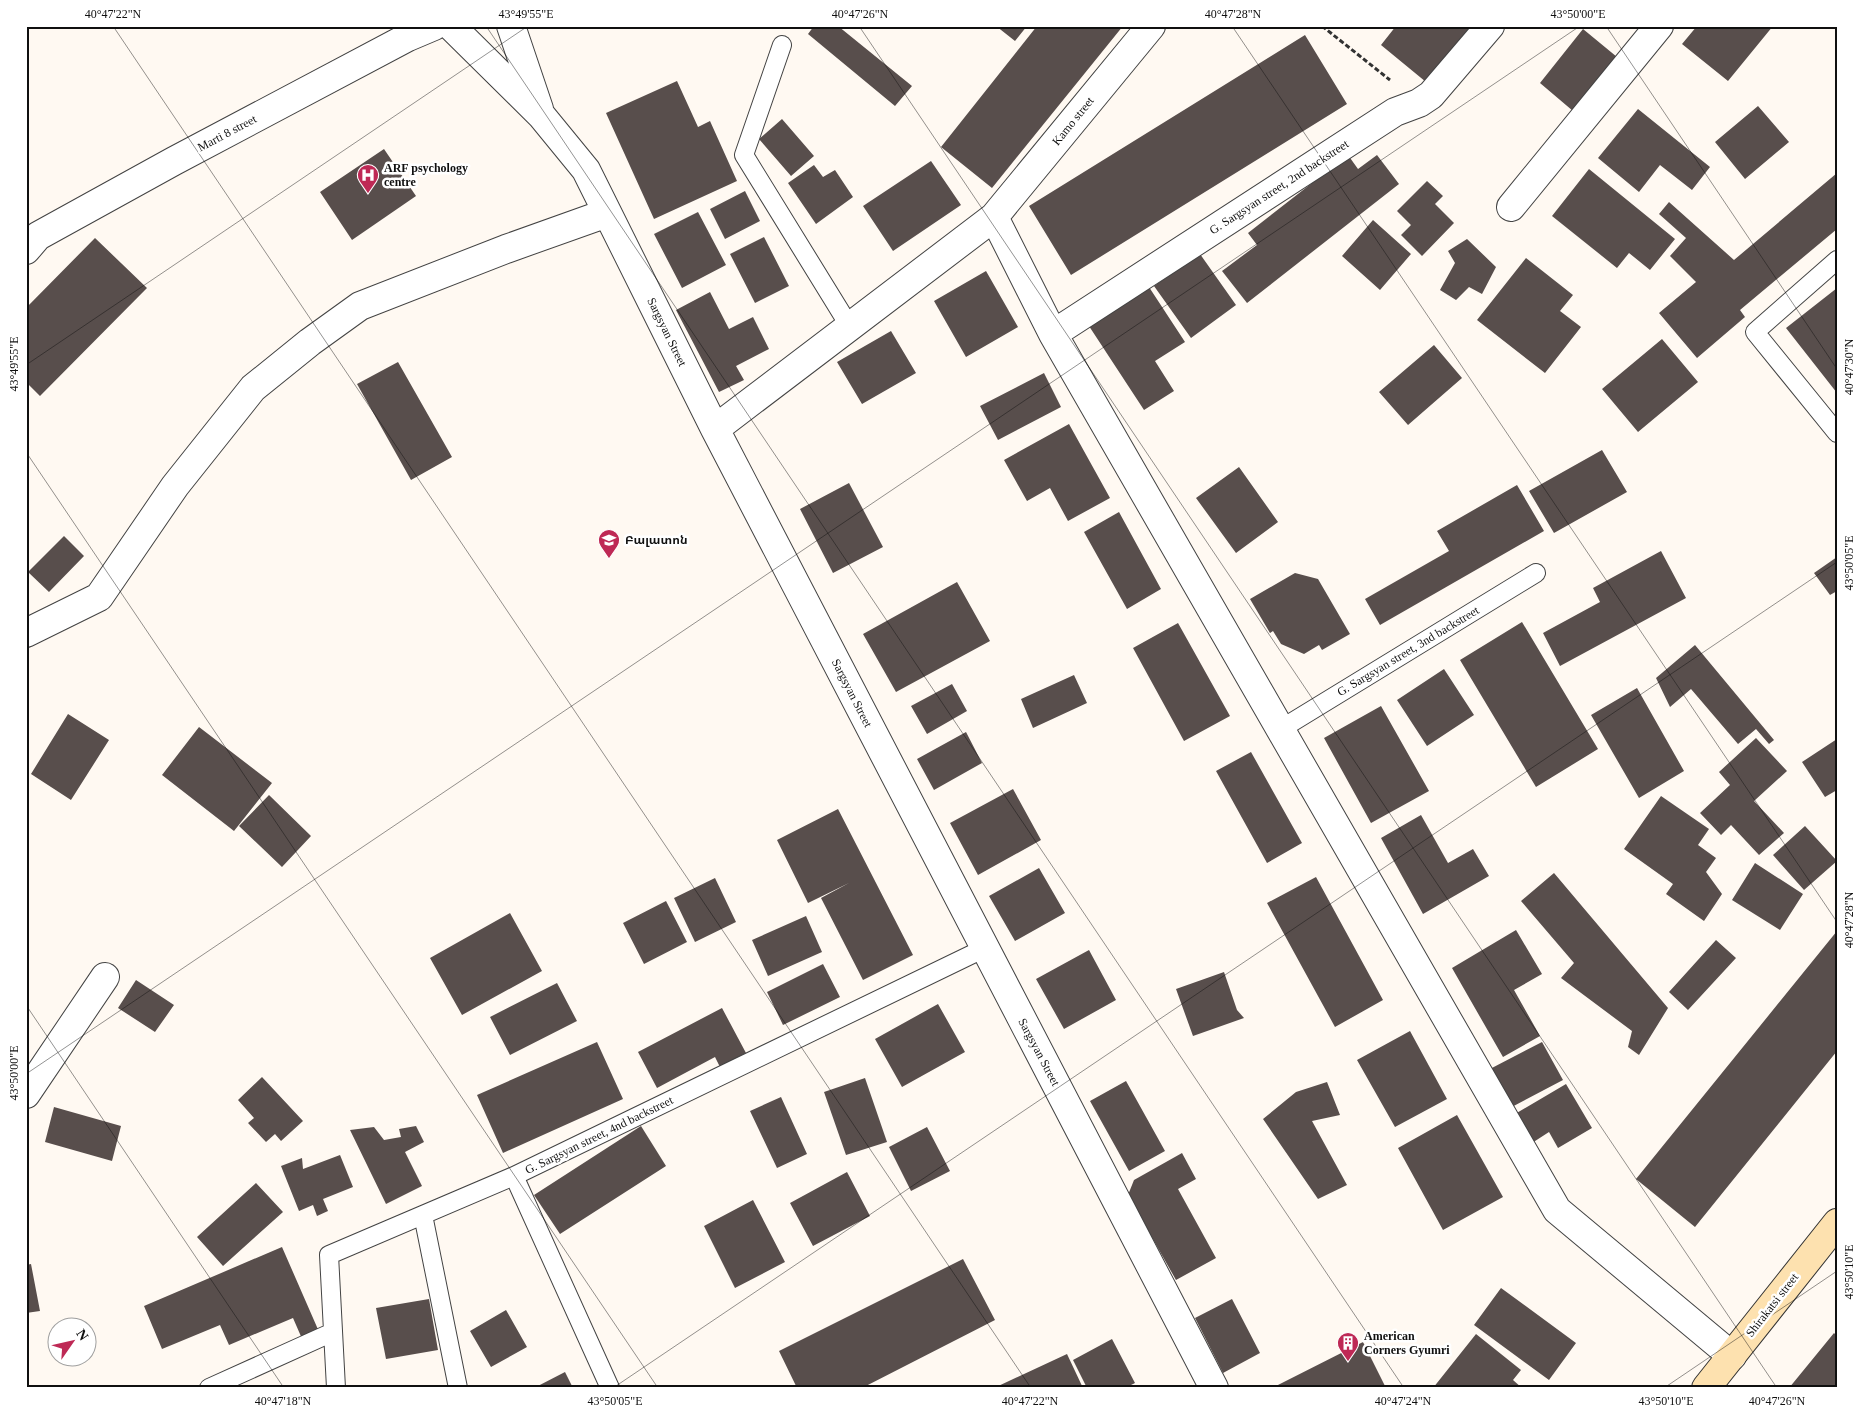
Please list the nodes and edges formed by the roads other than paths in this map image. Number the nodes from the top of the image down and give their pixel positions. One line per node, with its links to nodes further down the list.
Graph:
1 (434, 26): 12 (street, Marti 8 street)
2 (451, 26): 8 (street, Sargsyan Street)
3 (511, 26): 8 (street)
4 (1151, 26): 11 (street, Kamo street)
5 (1490, 26): 15 (street, G. Sargsyan street, 2nd backstreet)
6 (1659, 26): 9 (street)
7 (782, 45): 14 (lane)
8 (541, 115): 10 (street, Sargsyan Street)
9 (1511, 207)
10 (608, 212): 16 (street, Sargsyan Street); 19 (street)
11 (994, 216): 14 (street, Kamo street); 15 (street)
12 (26, 250)
13 (1837, 260): 17 (lane)
14 (850, 326): 16 (street, Kamo street)
15 (1053, 334): 20 (street)
16 (715, 429): 21 (street, Sargsyan Street)
17 (1837, 432)
18 (1536, 573): 20 (lane, G. Sargsyan street, 3nd backstreet)
19 (26, 633)
20 (1281, 729): 28 (street)
21 (985, 948): 24 (lane, G. Sargsyan street, 4nd backstreet); 33 (street, Sargsyan Street)
22 (104, 977): 23 (street)
23 (26, 1094)
24 (514, 1176): 25 (lane, G. Sargsyan street, 4nd backstreet); 32 (lane)
25 (423, 1215): 27 (lane, G. Sargsyan street, 4nd backstreet); 31 (lane)
26 (1837, 1223): 28 (main road, Shirakatsi street)
27 (333, 1332): 29 (lane); 30 (lane, G. Sargsyan street, 4nd backstreet)
28 (1732, 1356): 34 (main road, Shirakatsi street)
29 (209, 1388)
30 (336, 1388)
31 (458, 1388)
32 (610, 1388)
33 (1214, 1388)
34 (1706, 1388)

